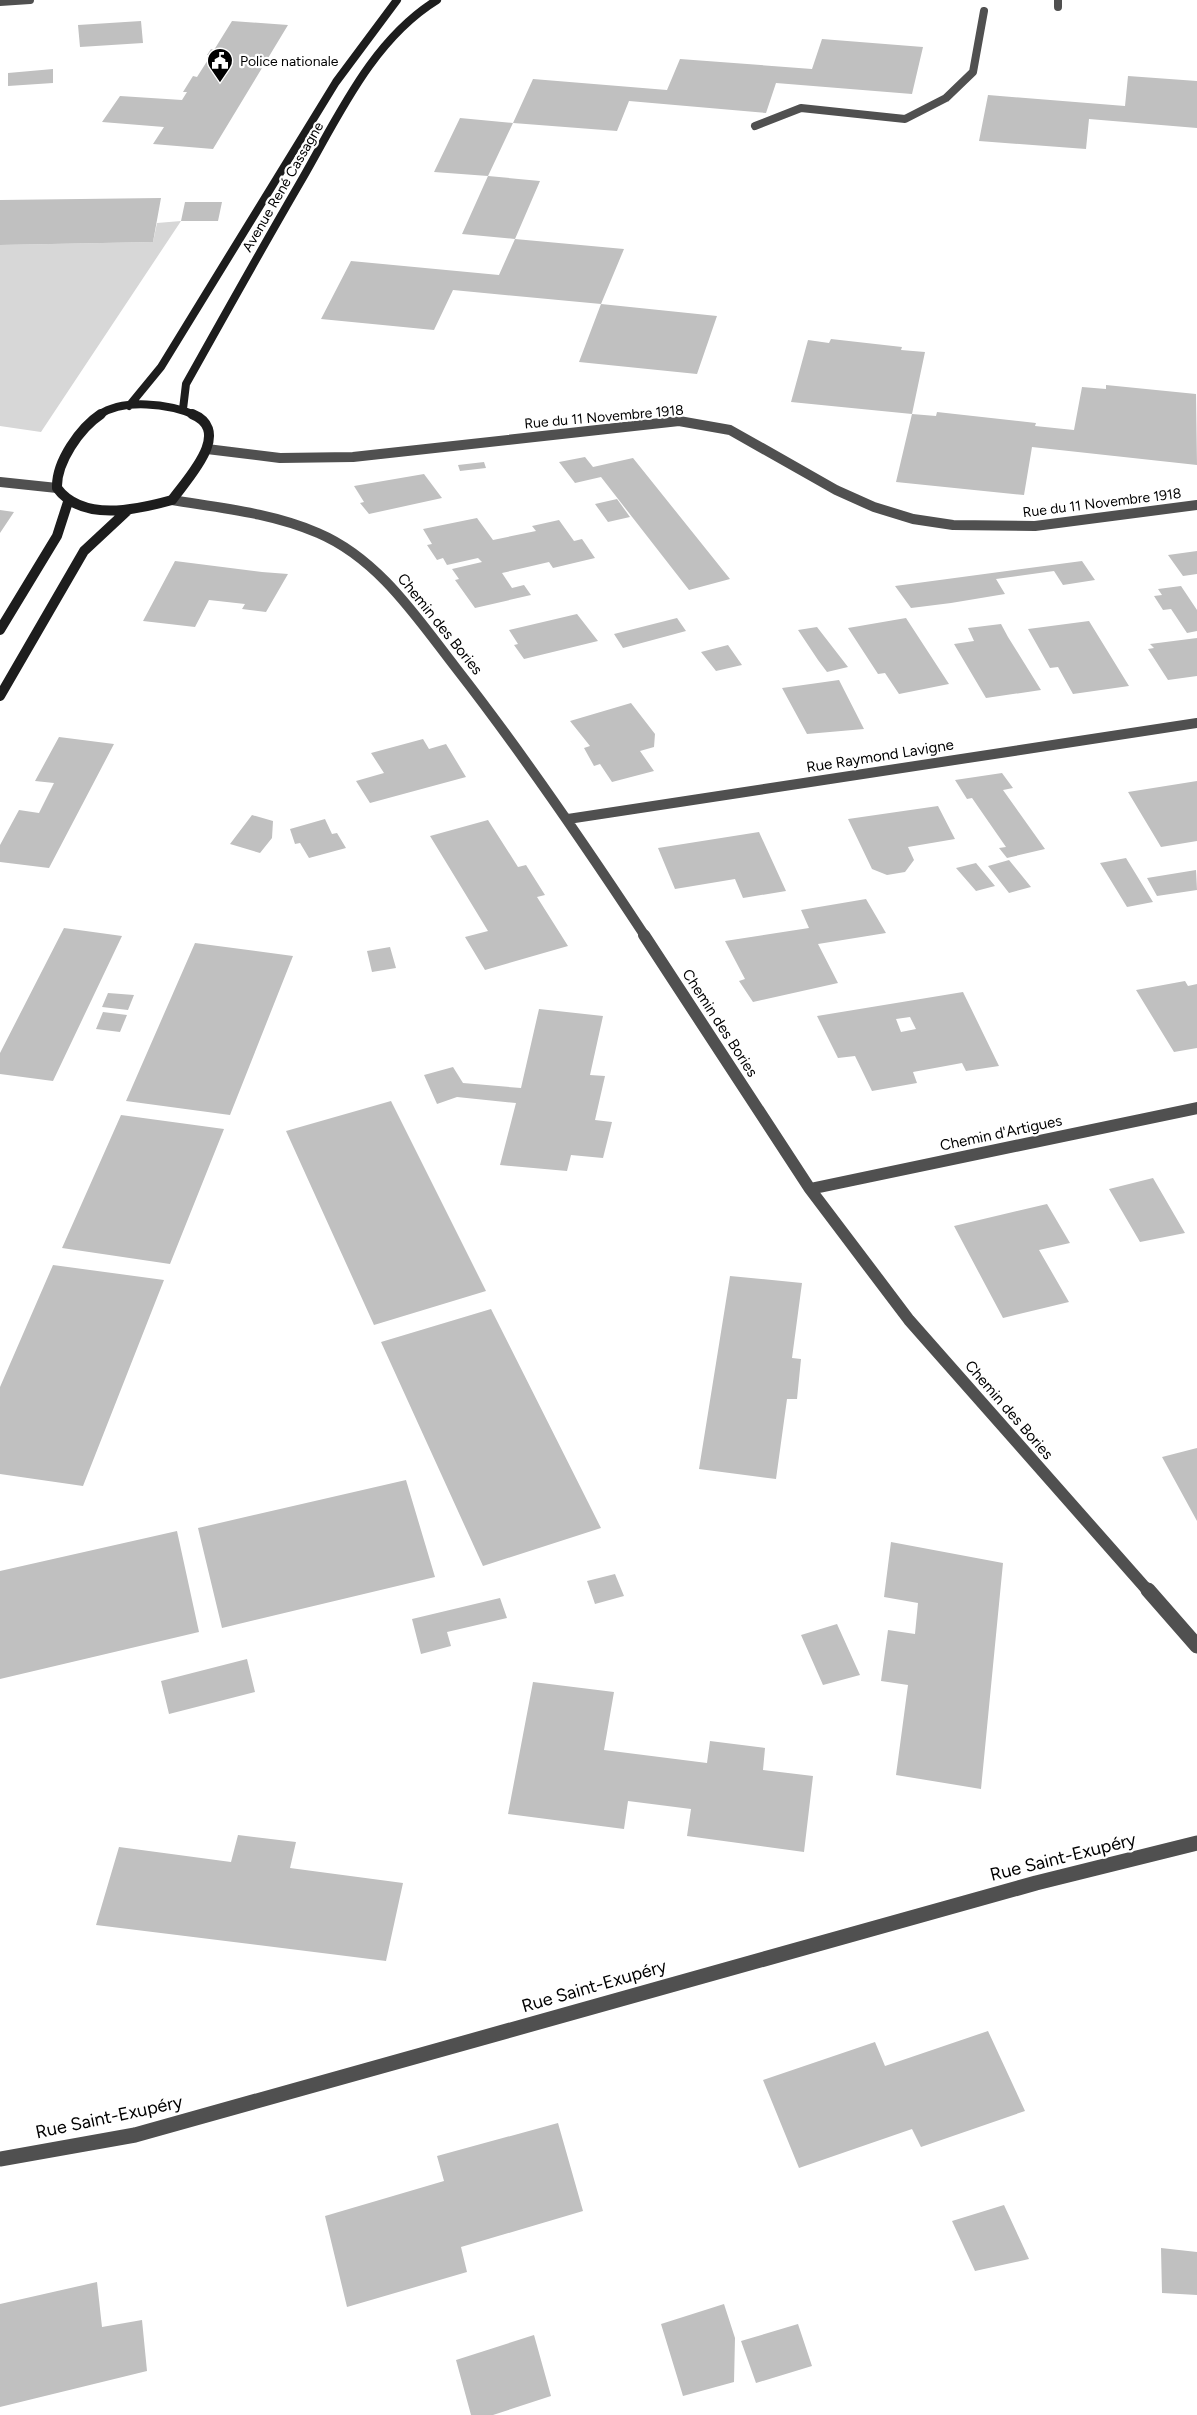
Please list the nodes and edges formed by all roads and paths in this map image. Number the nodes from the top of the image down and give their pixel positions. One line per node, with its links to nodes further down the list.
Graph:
1 (30, 0): 4 (street)
2 (397, 0): 7 (main road, Avenue René Cassagne)
3 (437, 0): 8 (main road, Avenue René Cassagne)
4 (0, 2)
5 (984, 11): 6 (street)
6 (755, 126)
7 (129, 406): 8 (main road); 11 (main road)
8 (183, 409): 9 (main road)
9 (207, 450): 12 (main road); 14 (street, Rue du 11 Novembre 1918)
10 (0, 482): 11 (street)
11 (57, 488): 13 (main road)
12 (172, 500): 15 (main road); 19 (street, Chemin des Bories)
13 (68, 501): 15 (main road); 16 (main road)
14 (1197, 505)
15 (128, 510): 17 (main road)
16 (0, 630)
17 (0, 696)
18 (1197, 723): 19 (street, Rue Raymond Lavigne)
19 (568, 819): 21 (street, Chemin des Bories)
20 (1197, 1108): 21 (street, Chemin d'Artigues)
21 (810, 1189): 22 (street, Chemin des Bories)
22 (1197, 1646)
23 (1197, 1843): 24 (street, Rue Saint-Exupéry)
24 (0, 2159)

